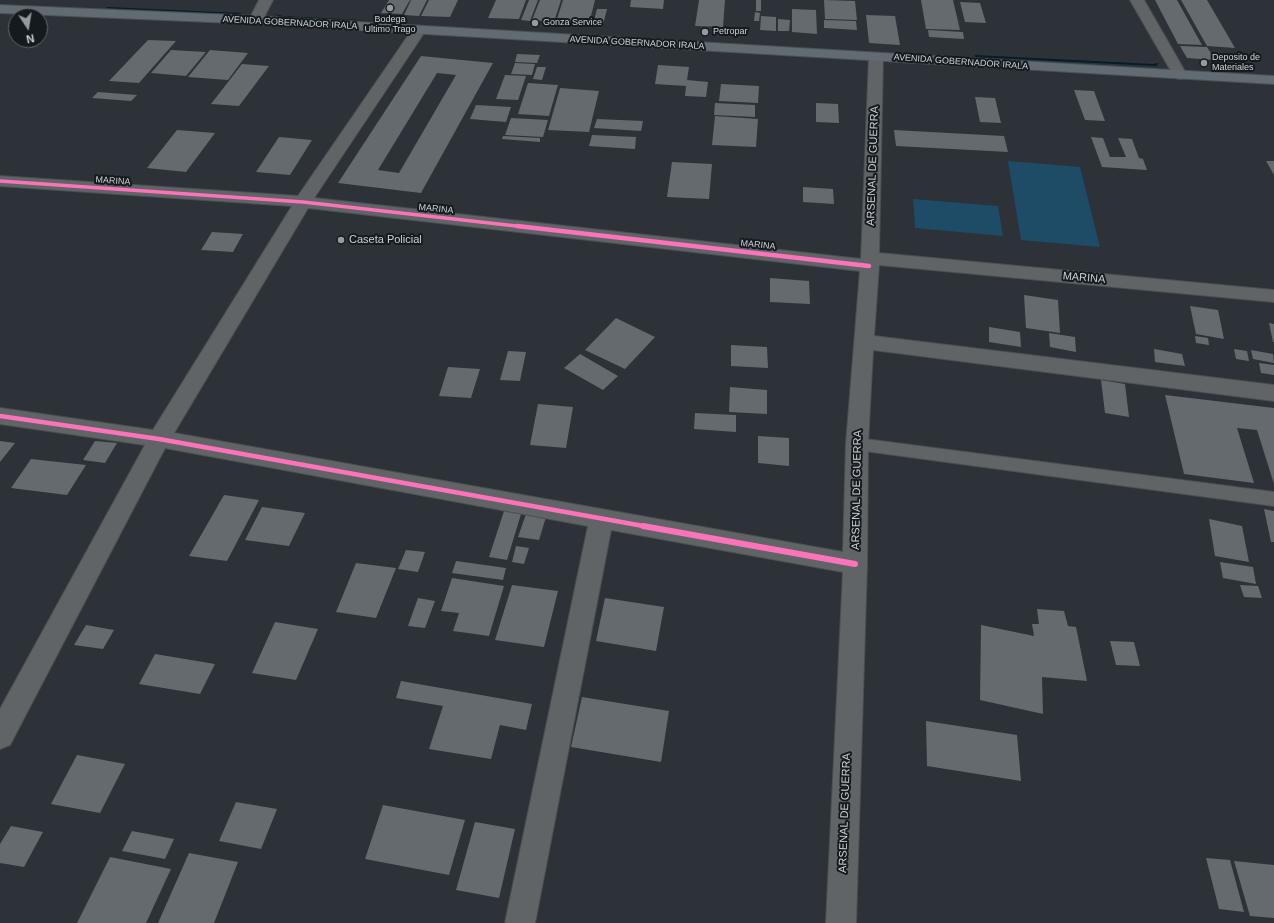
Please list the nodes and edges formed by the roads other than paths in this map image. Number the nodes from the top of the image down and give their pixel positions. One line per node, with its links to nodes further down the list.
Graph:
1 (266, 0): 4 (street)
2 (1136, 0): 7 (street)
3 (0, 9): 4 (main road, AVENIDA GOBERNADOR IRALA)
4 (256, 20): 5 (main road, AVENIDA GOBERNADOR IRALA)
5 (419, 30): 6 (main road, AVENIDA GOBERNADOR IRALA); 10 (street)
6 (876, 57): 7 (main road, AVENIDA GOBERNADOR IRALA); 11 (street, ARSENAL DE GUERRA)
7 (1180, 75): 8 (main road, AVENIDA GOBERNADOR IRALA)
8 (1274, 80)
9 (0, 181): 10 (street, MARINA)
10 (303, 202): 11 (street, MARINA); 16 (street)
11 (870, 262): 12 (street, MARINA); 13 (street, ARSENAL DE GUERRA)
12 (1274, 296)
13 (863, 342): 14 (street); 17 (street, ARSENAL DE GUERRA)
14 (1274, 393)
15 (0, 416): 16 (street)
16 (159, 439): 19 (street); 21 (street)
17 (857, 444): 18 (lane); 20 (street, ARSENAL DE GUERRA)
18 (1274, 500)
19 (602, 519): 20 (street); 22 (street)
20 (855, 564): 23 (street, ARSENAL DE GUERRA)
21 (0, 736)
22 (520, 923)
23 (841, 923)

